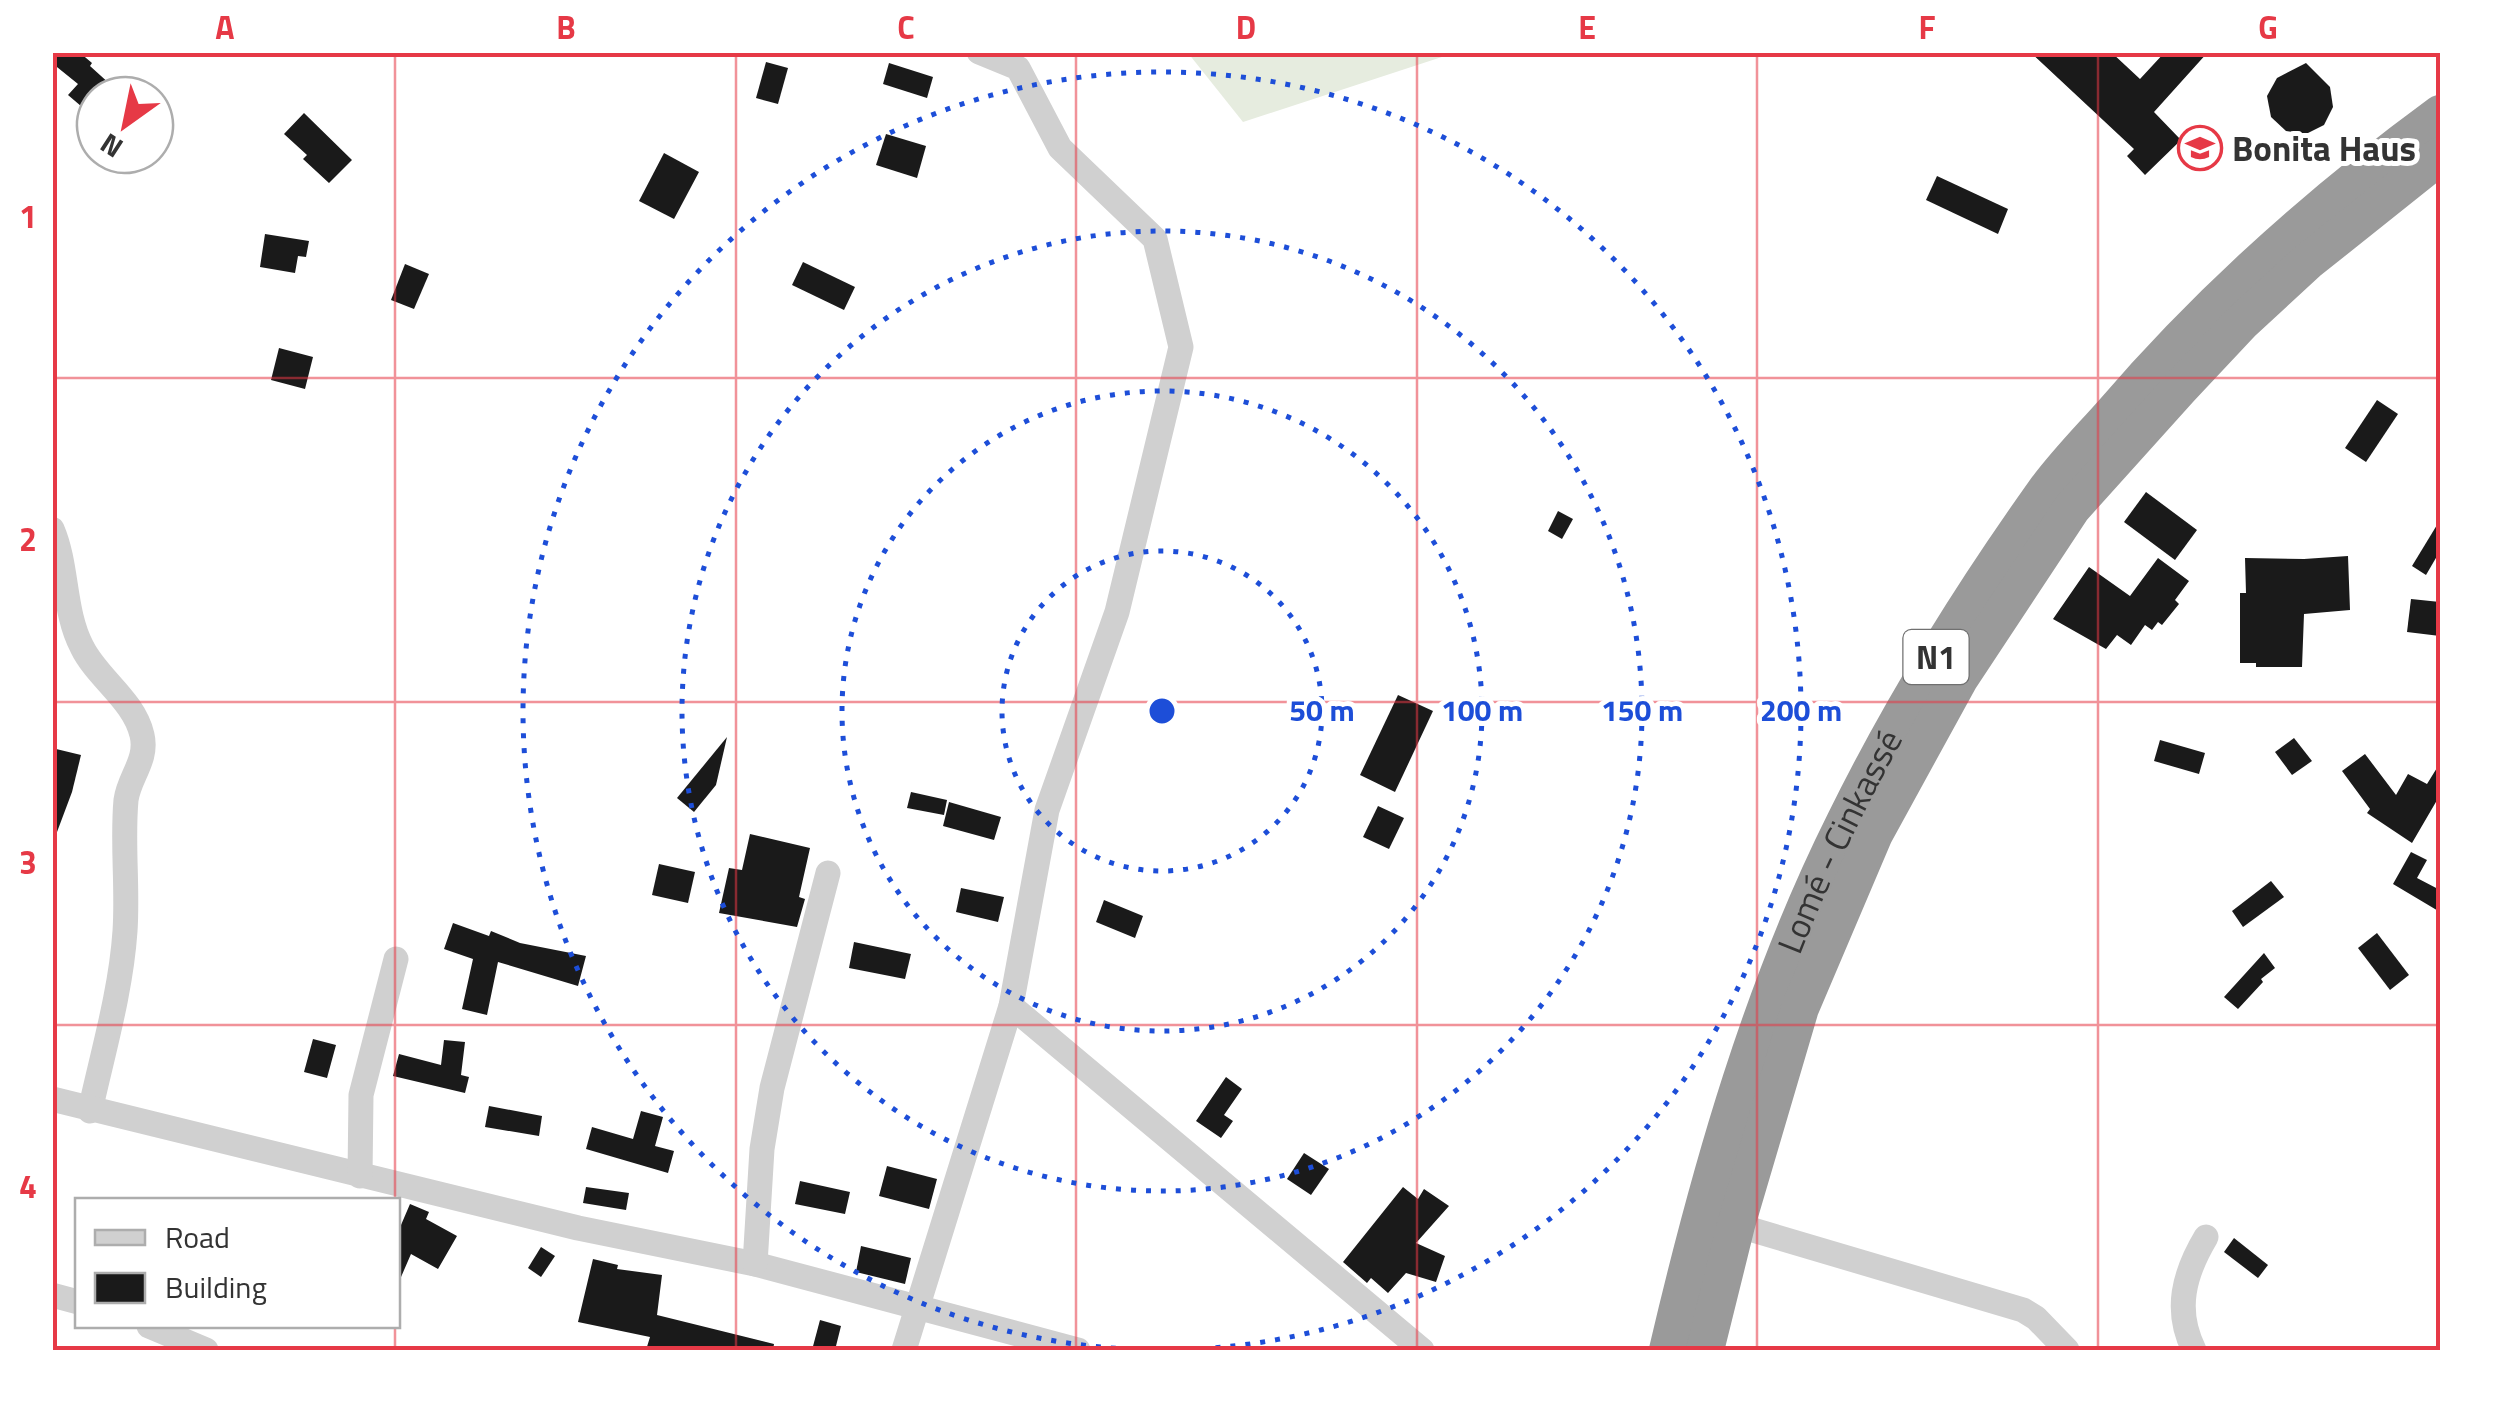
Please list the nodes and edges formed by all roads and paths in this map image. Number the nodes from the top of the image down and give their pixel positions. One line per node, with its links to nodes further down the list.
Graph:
1 (979, 52): 8 (street)
2 (2440, 114): 4 (highway, Lomé - Cinkassé / N1)
3 (2440, 156): 4 (highway, Lomé - Cinkassé / N1)
4 (2059, 499): 12 (highway, Lomé - Cinkassé / N1); 21 (highway, Lomé - Cinkassé / N1)
5 (52, 529): 10 (street)
6 (828, 872): 14 (street)
7 (396, 959): 11 (street)
8 (1011, 1006): 15 (street); 20 (street)
9 (52, 1099): 10 (street)
10 (90, 1111): 11 (street)
11 (360, 1176): 14 (street)
12 (1736, 1226): 22 (highway, Lomé - Cinkassé / N1); 23 (street)
13 (2206, 1237): 24 (street)
14 (755, 1264): 15 (street)
15 (916, 1308): 18 (street); 19 (street)
16 (154, 1328): 17 (street)
17 (206, 1350)
18 (904, 1350)
19 (1078, 1350)
20 (1422, 1350)
21 (1668, 1350)
22 (1704, 1350)
23 (2067, 1350)
24 (2194, 1350)

